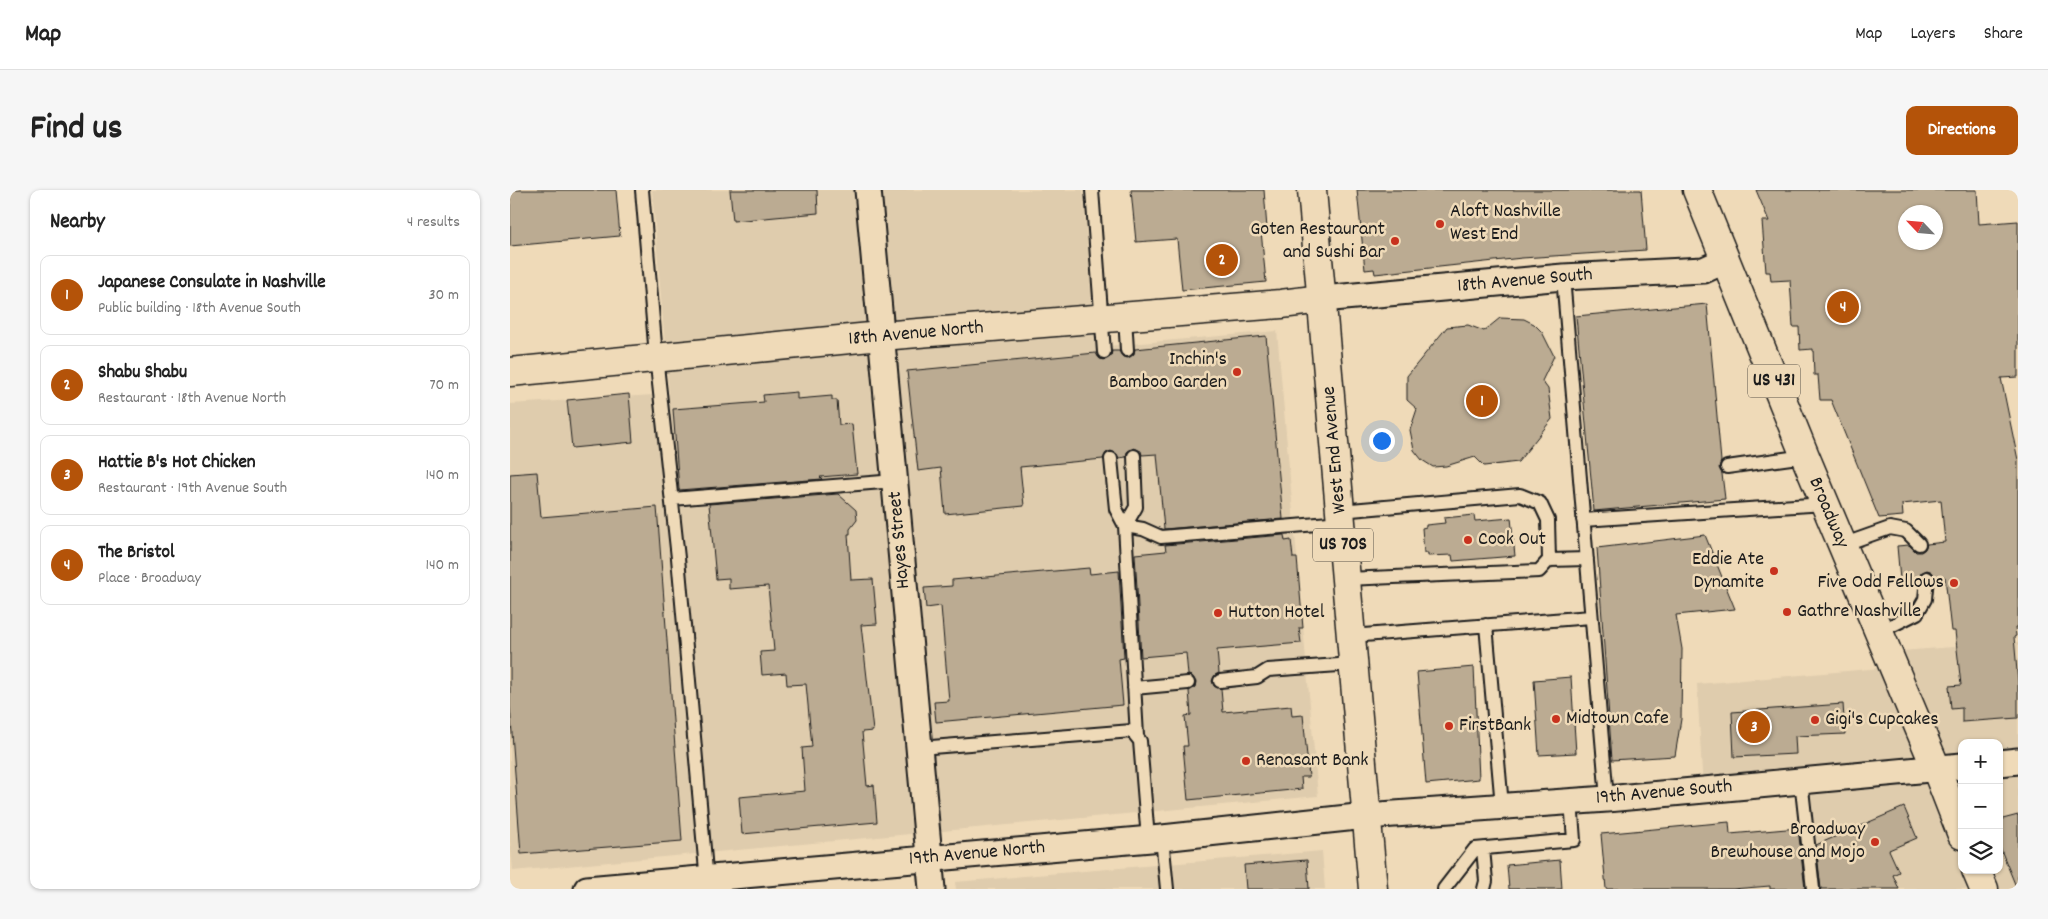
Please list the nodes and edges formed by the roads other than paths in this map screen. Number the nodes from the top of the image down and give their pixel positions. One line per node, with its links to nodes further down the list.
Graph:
1 (642, 190): 13 (lane)
2 (868, 190): 10 (street, Hayes Street)
3 (1092, 190): 9 (lane)
4 (1312, 190): 8 (main road, West End Avenue / US 70S)
5 (1697, 190): 6 (main road, Broadway / US 431)
6 (1726, 260): 7 (street, 18th Avenue South); 16 (main road, Broadway / US 431)
7 (1563, 277): 8 (street, 18th Avenue South); 23 (lane)
8 (1322, 299): 9 (main road, 18th Avenue North); 22 (main road, West End Avenue / US 70S)
9 (1114, 318): 10 (main road, 18th Avenue North); 11 (lane); 12 (lane)
10 (882, 336): 13 (main road, 18th Avenue North); 19 (street, Hayes Street)
11 (1127, 350)
12 (1104, 352)
13 (656, 356): 14 (main road, 18th Avenue North); 20 (lane)
14 (510, 372)
15 (1134, 456): 24 (lane)
16 (1805, 456): 18 (lane); 21 (main road, Broadway / US 431)
17 (1111, 459): 24 (lane)
18 (1727, 466)
19 (895, 481): 20 (lane); 40 (street, Hayes Street)
20 (672, 499): 54 (lane)
21 (1825, 504): 23 (lane); 26 (main road, Broadway / US 431)
22 (1340, 516): 24 (lane); 28 (lane); 30 (main road, West End Avenue / US 70S)
23 (1583, 520): 27 (lane)
24 (1124, 526): 38 (lane)
25 (1919, 544): 26 (lane)
26 (1842, 545): 33 (main road, Broadway / US 431)
27 (1587, 559): 28 (lane); 31 (lane)
28 (1549, 560): 30 (lane)
29 (1927, 578): 33 (lane)
30 (1346, 579): 34 (main road, West End Avenue / US 70S)
31 (1591, 617): 32 (lane); 45 (lane)
32 (1486, 625): 34 (lane); 47 (lane)
33 (1879, 632): 43 (main road, Broadway / US 431)
34 (1351, 636): 35 (main road, West End Avenue / US 70S)
35 (1353, 664): 36 (lane); 48 (main road, West End Avenue / US 70S)
36 (1220, 681)
37 (1188, 683): 38 (lane)
38 (1134, 688): 39 (lane)
39 (1137, 736): 40 (lane); 50 (lane)
40 (919, 748): 52 (street, Hayes Street)
41 (2018, 761): 42 (street)
42 (2003, 763)
43 (1949, 767): 44 (street, 19th Avenue South); 49 (main road, Broadway / US 431)
44 (1801, 780): 45 (street, 19th Avenue South); 61 (lane)
45 (1607, 799): 46 (street, 19th Avenue South)
46 (1571, 801): 47 (street, 19th Avenue South); 51 (lane)
47 (1502, 806): 48 (street, 19th Avenue South)
48 (1366, 816): 50 (street, 19th Avenue North); 58 (main road, West End Avenue / US 70S)
49 (1961, 829)
50 (1155, 838): 52 (street, 19th Avenue North); 57 (lane)
51 (1483, 849): 59 (lane); 60 (lane)
52 (930, 858): 54 (street, 19th Avenue North); 56 (street, Hayes Street)
53 (1978, 874): 62 (main road)
54 (707, 884): 55 (street, 19th Avenue North)
55 (587, 889)
56 (932, 889)
57 (1167, 889)
58 (1373, 889)
59 (1444, 889)
60 (1484, 889)
61 (1813, 889)
62 (1984, 889)

